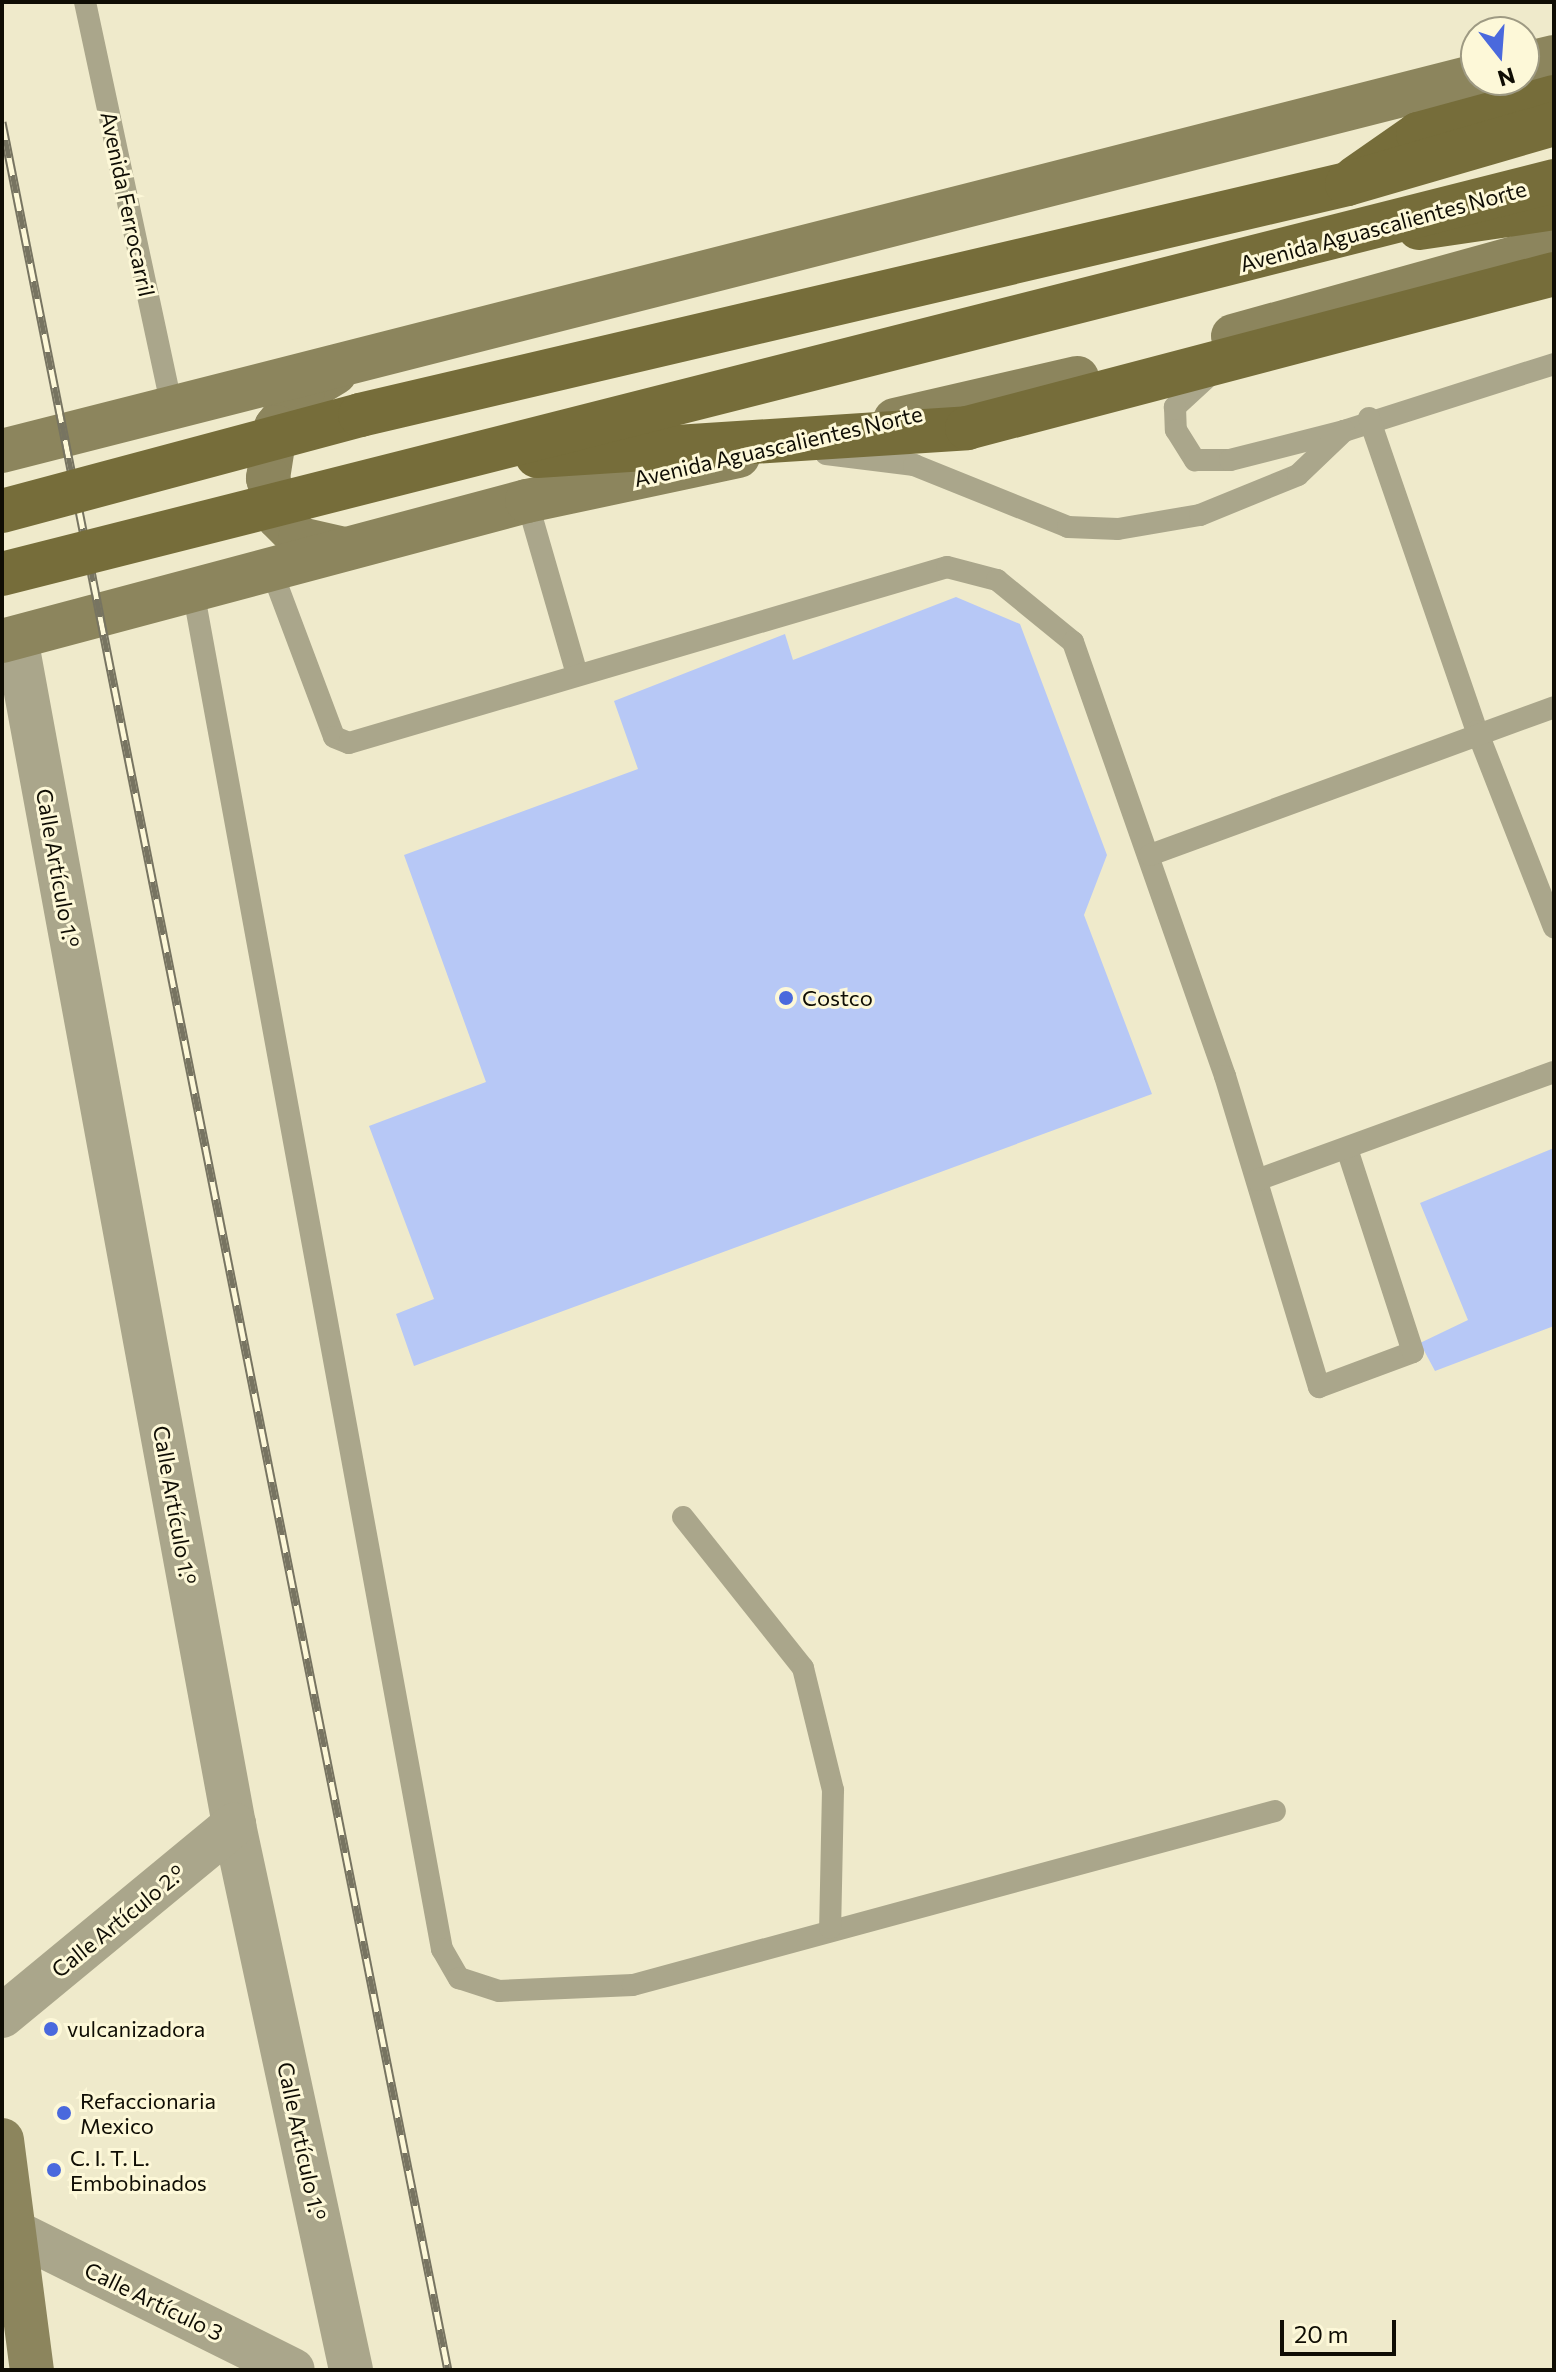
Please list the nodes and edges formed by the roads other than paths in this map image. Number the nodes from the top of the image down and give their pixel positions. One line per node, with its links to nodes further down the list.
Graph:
1 (85, 2): 14 (lane, Avenida Ferrocarril)
2 (1460, 80): 12 (main road)
3 (1554, 97): 6 (main road)
4 (1554, 124): 6 (main road, bridge)
5 (1554, 181): 8 (main road, Avenida Aguascalientes Norte, bridge)
6 (1347, 184): 21 (main road, bridge)
7 (1554, 208): 8 (main road)
8 (1361, 233): 19 (main road, Avenida Aguascalientes Norte, bridge)
9 (1554, 247): 11 (main road, Avenida Aguascalientes Norte)
10 (1554, 274): 19 (main road, bridge)
11 (1259, 329): 16 (lane); 18 (main road, Avenida Aguascalientes Norte)
12 (362, 358): 14 (main road); 22 (main road)
13 (1554, 364): 15 (lane)
14 (172, 407): 17 (main road)
15 (1369, 418): 16 (lane); 29 (lane)
16 (1344, 431): 18 (lane)
17 (2, 451)
18 (765, 451): 20 (main road, Avenida Aguascalientes Norte)
19 (451, 459): 24 (main road, Avenida Aguascalientes Norte, bridge)
20 (527, 501): 22 (main road, Avenida Aguascalientes Norte); 27 (lane)
21 (2, 511)
22 (344, 549): 23 (main road, Avenida Aguascalientes Norte)
23 (271, 569): 25 (main road, Avenida Aguascalientes Norte); 27 (lane)
24 (2, 574)
25 (193, 590): 26 (main road, Avenida Aguascalientes Norte); 38 (lane)
26 (9, 639): 37 (street, Calle Artículo 1.º)
27 (577, 674): 30 (lane)
28 (1554, 707): 29 (lane)
29 (1477, 731): 30 (lane); 31 (lane)
30 (1150, 855): 34 (lane)
31 (1554, 927)
32 (1554, 1072): 33 (lane)
33 (1347, 1149): 34 (lane); 34 (lane)
34 (1257, 1180)
35 (683, 1517): 38 (lane)
36 (1275, 1811): 38 (lane)
37 (234, 1825): 39 (street, Calle Artículo 2.º); 44 (street, Calle Artículo 1.º)
38 (830, 1928)
39 (2, 2016)
40 (2, 2140): 41 (main road)
41 (15, 2232): 42 (main road); 43 (street, Calle Artículo 3)
42 (32, 2370)
43 (293, 2370)
44 (351, 2370)

